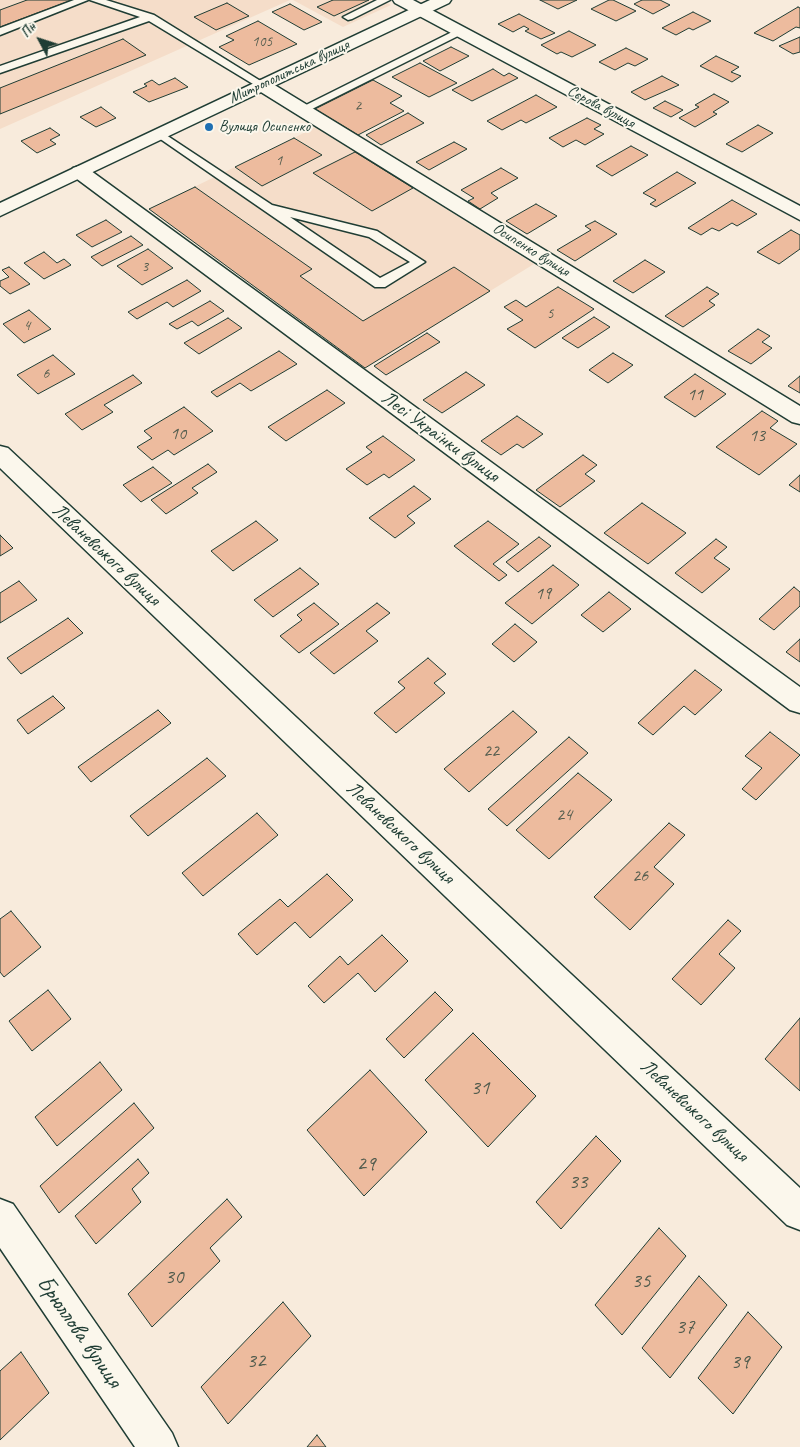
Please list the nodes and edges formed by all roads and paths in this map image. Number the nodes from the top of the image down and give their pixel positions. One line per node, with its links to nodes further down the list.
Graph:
1 (83, 0): 10 (lane)
2 (95, 0): 7 (lane)
3 (386, 0): 8 (lane)
4 (401, 0): 6 (street, Сєрова вулиця)
5 (443, 0): 6 (street, Митрополитська вулиця)
6 (420, 10): 9 (street, Сєрова вулиця); 12 (street, Митрополитська вулиця)
7 (150, 17): 11 (lane); 12 (lane)
8 (348, 17)
9 (460, 31): 13 (lane); 18 (street, Сєрова вулиця)
10 (0, 32)
11 (0, 70)
12 (262, 85): 13 (street, Осипенко вулиця); 14 (street, Митрополитська вулиця)
13 (302, 110): 19 (street, Осипенко вулиця)
14 (160, 134): 15 (street, Митрополитська вулиця); 16 (lane)
15 (80, 172): 17 (street, Митрополитська вулиця); 21 (street, Лесі Українки вулиця)
16 (270, 208): 16 (lane)
17 (0, 210)
18 (800, 214)
19 (800, 416)
20 (0, 454): 22 (street, Леваневського вулиця)
21 (800, 702)
22 (800, 1212)
23 (0, 1217): 24 (street, Брюллова вулиця)
24 (158, 1447)

